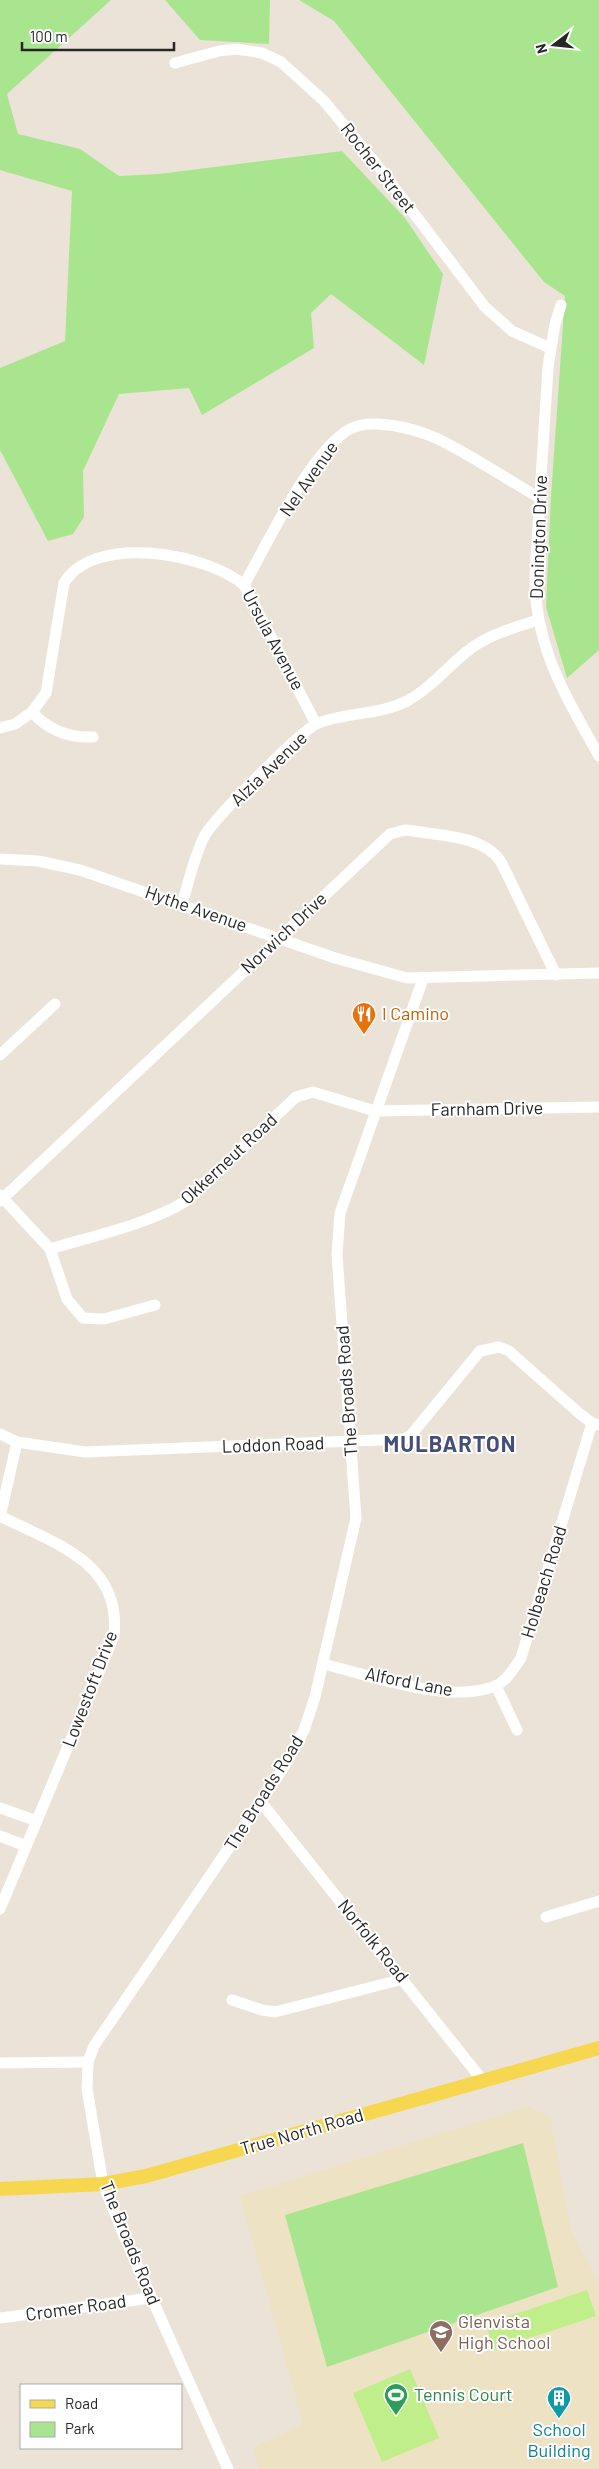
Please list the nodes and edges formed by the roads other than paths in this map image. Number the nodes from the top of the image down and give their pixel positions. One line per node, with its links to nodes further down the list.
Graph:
1 (174, 63): 3 (street, Rocher Street)
2 (561, 304): 3 (street, Donington Drive)
3 (550, 348): 4 (street, Donington Drive)
4 (540, 498): 5 (street, Nel Avenue); 6 (street, Donington Drive)
5 (244, 584): 7 (street, Ursula Avenue); 8 (street, Ursula Avenue)
6 (538, 620): 8 (street, Alzia Avenue); 10 (street, Donington Drive)
7 (32, 712): 9 (street); 11 (street)
8 (316, 724): 14 (street, Alzia Avenue)
9 (0, 728)
10 (594, 735): 12 (street, Donington Drive)
11 (94, 737)
12 (599, 756)
13 (0, 859): 14 (street, Hythe Avenue)
14 (182, 904): 15 (street, Hythe Avenue)
15 (278, 938): 17 (street, Norwich Drive); 18 (street, Hythe Avenue); 23 (street, Norwich Drive)
16 (599, 973): 17 (street, Hythe Avenue)
17 (556, 975): 18 (street, Hythe Avenue)
18 (423, 979): 22 (street, The Broads Road)
19 (55, 1004): 20 (street)
20 (0, 1055)
21 (599, 1108): 22 (street, Farnham Drive)
22 (376, 1111): 24 (street, Okkerneut Road); 29 (street, The Broads Road)
23 (1, 1198): 24 (street)
24 (50, 1249): 25 (street)
25 (155, 1305)
26 (596, 1424): 29 (street, Loddon Road); 32 (street, Holbeach Road)
27 (0, 1434): 28 (street, Loddon Road)
28 (17, 1442): 29 (street, Loddon Road); 30 (street)
29 (351, 1442): 31 (street, The Broads Road)
30 (0, 1516): 36 (street, Lowestoft Drive)
31 (323, 1664): 32 (street, Alford Lane); 34 (street, The Broads Road)
32 (496, 1686): 33 (street)
33 (517, 1730)
34 (262, 1802): 42 (street, Norfolk Road); 45 (street, The Broads Road)
35 (0, 1808): 36 (street)
36 (37, 1821): 38 (street, Lowestoft Drive)
37 (0, 1836): 38 (street)
38 (26, 1846): 40 (street, Lowestoft Drive)
39 (599, 1901): 41 (street)
40 (0, 1909)
41 (546, 1917)
42 (404, 1979): 43 (street); 47 (street, Norfolk Road)
43 (232, 2000)
44 (599, 2048): 47 (main road, True North Road)
45 (88, 2062): 46 (street); 48 (street, The Broads Road)
46 (0, 2063)
47 (483, 2081): 48 (main road, True North Road)
48 (103, 2184): 49 (main road, True North Road); 50 (street, The Broads Road)
49 (0, 2189)
50 (151, 2298): 51 (street, Cromer Road); 52 (street, The Broads Road)
51 (0, 2318)
52 (228, 2469)

